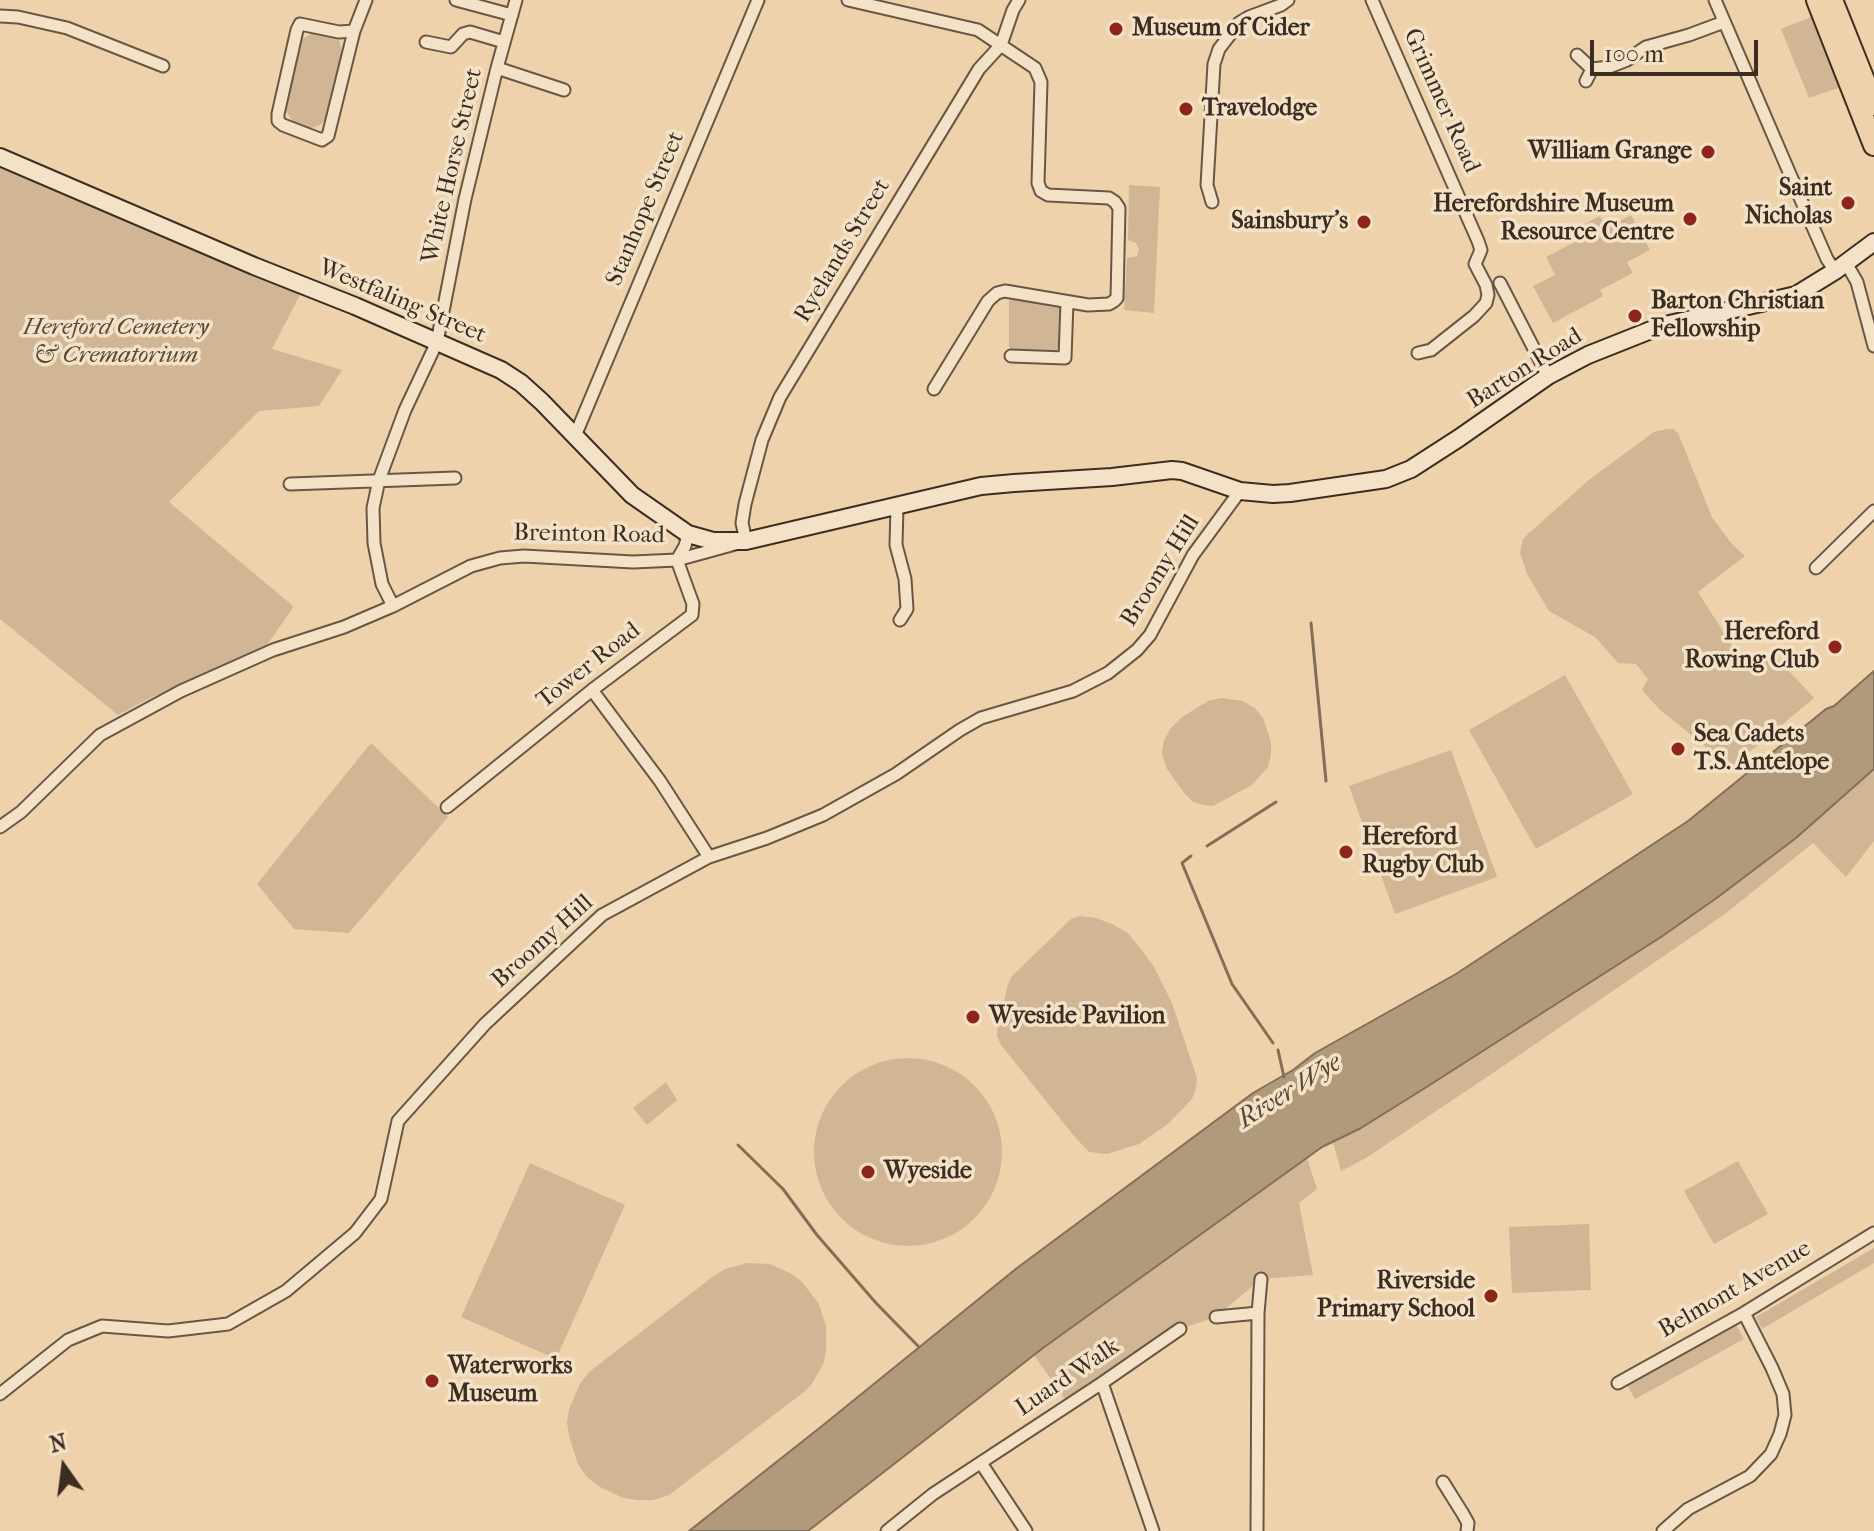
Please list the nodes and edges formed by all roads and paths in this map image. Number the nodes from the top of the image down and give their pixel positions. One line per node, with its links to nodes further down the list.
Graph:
1 (366, 0): 15 (street)
2 (456, 0): 12 (street)
3 (516, 0): 12 (street, White Horse Street)
4 (758, 0): 39 (street, Stanhope Street)
5 (848, 0): 18 (street)
6 (1019, 0): 18 (street, Ryelands Street)
7 (1288, 0): 28 (street)
8 (1372, 0): 35 (street, Grimmer Road)
9 (1715, 0): 14 (street)
10 (1817, 0): 26 (highway)
11 (1832, 0): 25 (highway)
12 (512, 15): 17 (street, White Horse Street)
13 (0, 16): 20 (street)
14 (1724, 22): 22 (street); 30 (street)
15 (354, 31): 15 (street)
16 (426, 42): 17 (street)
17 (504, 42): 21 (street, White Horse Street)
18 (1001, 45): 32 (street); 47 (street, Ryelands Street)
19 (1577, 55): 22 (street)
20 (163, 66)
21 (497, 68): 24 (street); 33 (street, White Horse Street)
22 (1592, 69): 23 (street)
23 (1586, 81)
24 (564, 90)
25 (1874, 105)
26 (1874, 145)
27 (0, 157): 33 (street, Westfaling Street)
28 (1212, 202)
29 (1874, 242): 30 (street, Barton Road)
30 (1841, 267): 34 (street); 37 (street, Barton Road)
31 (1500, 283): 37 (street)
32 (1067, 302): 36 (street); 38 (street)
33 (437, 342): 39 (street, Westfaling Street); 41 (street, White Horse Street)
34 (1874, 346)
35 (1418, 353)
36 (1011, 356)
37 (1548, 376): 43 (street, Barton Road)
38 (934, 389)
39 (575, 436): 46 (street, Westfaling Street)
40 (455, 478): 41 (street)
41 (379, 480): 42 (street); 50 (street, White Horse Street)
42 (290, 484)
43 (1240, 491): 44 (street, Breinton Road); 55 (street, Broomy Hill)
44 (897, 506): 47 (street, Breinton Road); 51 (street)
45 (1874, 511): 49 (street)
46 (688, 534): 47 (street, Westfaling Street); 48 (street)
47 (746, 541): 48 (street, Breinton Road)
48 (677, 560): 50 (street, Breinton Road); 52 (street, Tower Road)
49 (1816, 568)
50 (393, 606): 54 (street, Breinton Road)
51 (900, 620)
52 (592, 690): 53 (street, Tower Road); 55 (street)
53 (447, 807)
54 (0, 827)
55 (709, 857): 64 (street, Broomy Hill)
56 (1874, 1233): 59 (street, Belmont Avenue)
57 (1261, 1279): 58 (street)
58 (1258, 1313): 60 (street); 70 (street)
59 (1744, 1313): 63 (street, Belmont Avenue); 72 (street)
60 (1216, 1317)
61 (1180, 1329): 62 (street, Luard Walk)
62 (1102, 1383): 65 (street, Luard Walk); 69 (street)
63 (1618, 1383)
64 (0, 1394)
65 (981, 1463): 67 (street, Luard Walk); 68 (street)
66 (1443, 1482): 71 (street)
67 (887, 1531)
68 (1026, 1531)
69 (1153, 1531)
70 (1257, 1531)
71 (1467, 1531)
72 (1663, 1531)

